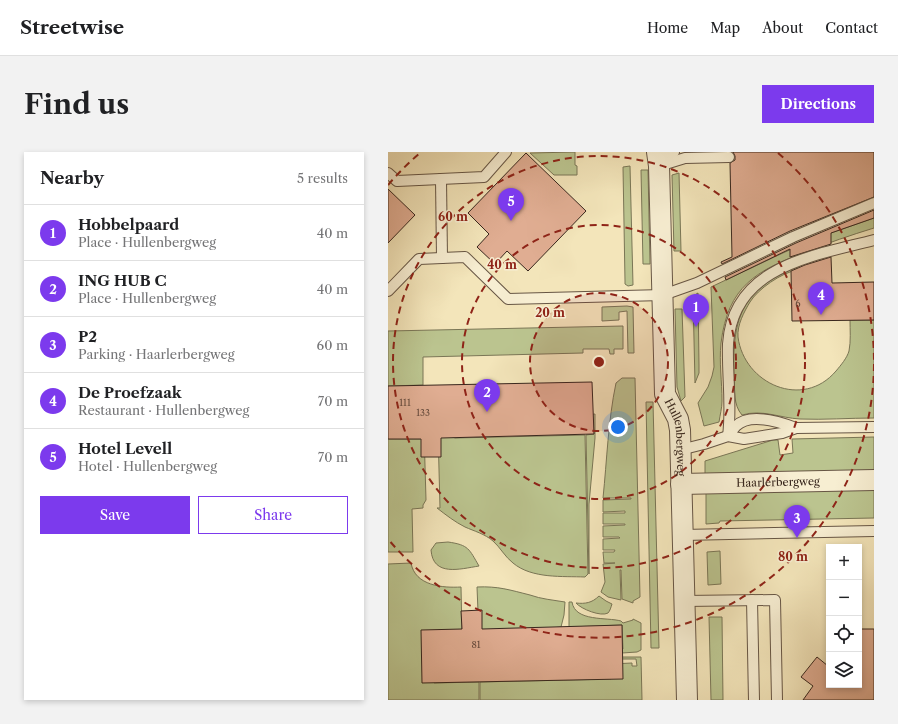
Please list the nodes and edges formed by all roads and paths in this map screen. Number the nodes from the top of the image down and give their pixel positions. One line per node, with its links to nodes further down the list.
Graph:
1 (506, 152): 5 (lane)
2 (662, 157): 3 (lane); 10 (street, Hullenbergweg)
3 (729, 157)
4 (388, 172): 5 (lane)
5 (441, 179): 8 (lane)
6 (874, 203): 10 (lane)
7 (874, 240): 13 (lane)
8 (442, 258): 9 (lane); 10 (lane)
9 (388, 291)
10 (663, 295): 14 (street, Hullenbergweg)
11 (874, 427): 12 (lane)
12 (796, 428): 13 (lane); 13 (lane)
13 (728, 436): 14 (lane)
14 (680, 450): 16 (street, Hullenbergweg)
15 (874, 480): 16 (street, Haarlerbergweg)
16 (682, 484): 18 (street, Hullenbergweg)
17 (874, 531): 18 (lane)
18 (682, 535): 20 (street, Hullenbergweg)
19 (752, 600): 20 (lane); 22 (lane); 23 (lane)
20 (684, 602): 21 (street, Hullenbergweg)
21 (687, 700)
22 (754, 700)
23 (777, 700)

